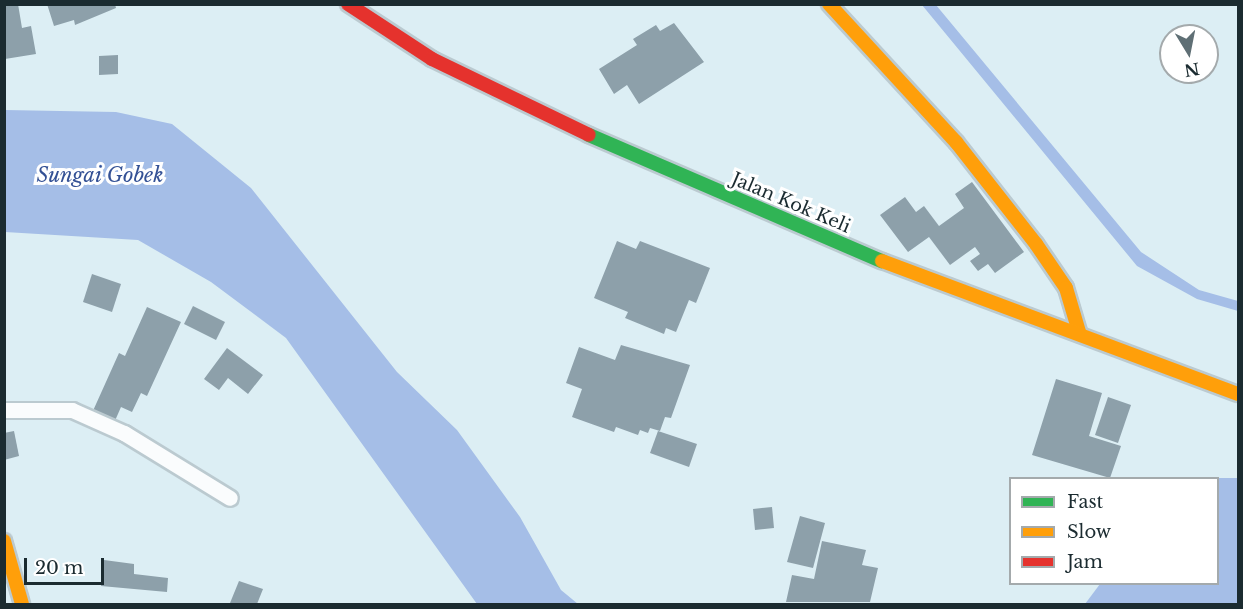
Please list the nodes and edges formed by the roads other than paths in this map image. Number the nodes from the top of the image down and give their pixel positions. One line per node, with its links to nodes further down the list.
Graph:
1 (348, 4): 3 (street, Jalan Kok Keli)
2 (830, 4): 3 (street)
3 (1078, 332): 4 (street, Jalan Kok Keli)
4 (1239, 394)
5 (4, 410): 6 (lane)
6 (230, 498)
7 (4, 541): 8 (street)
8 (22, 604)

